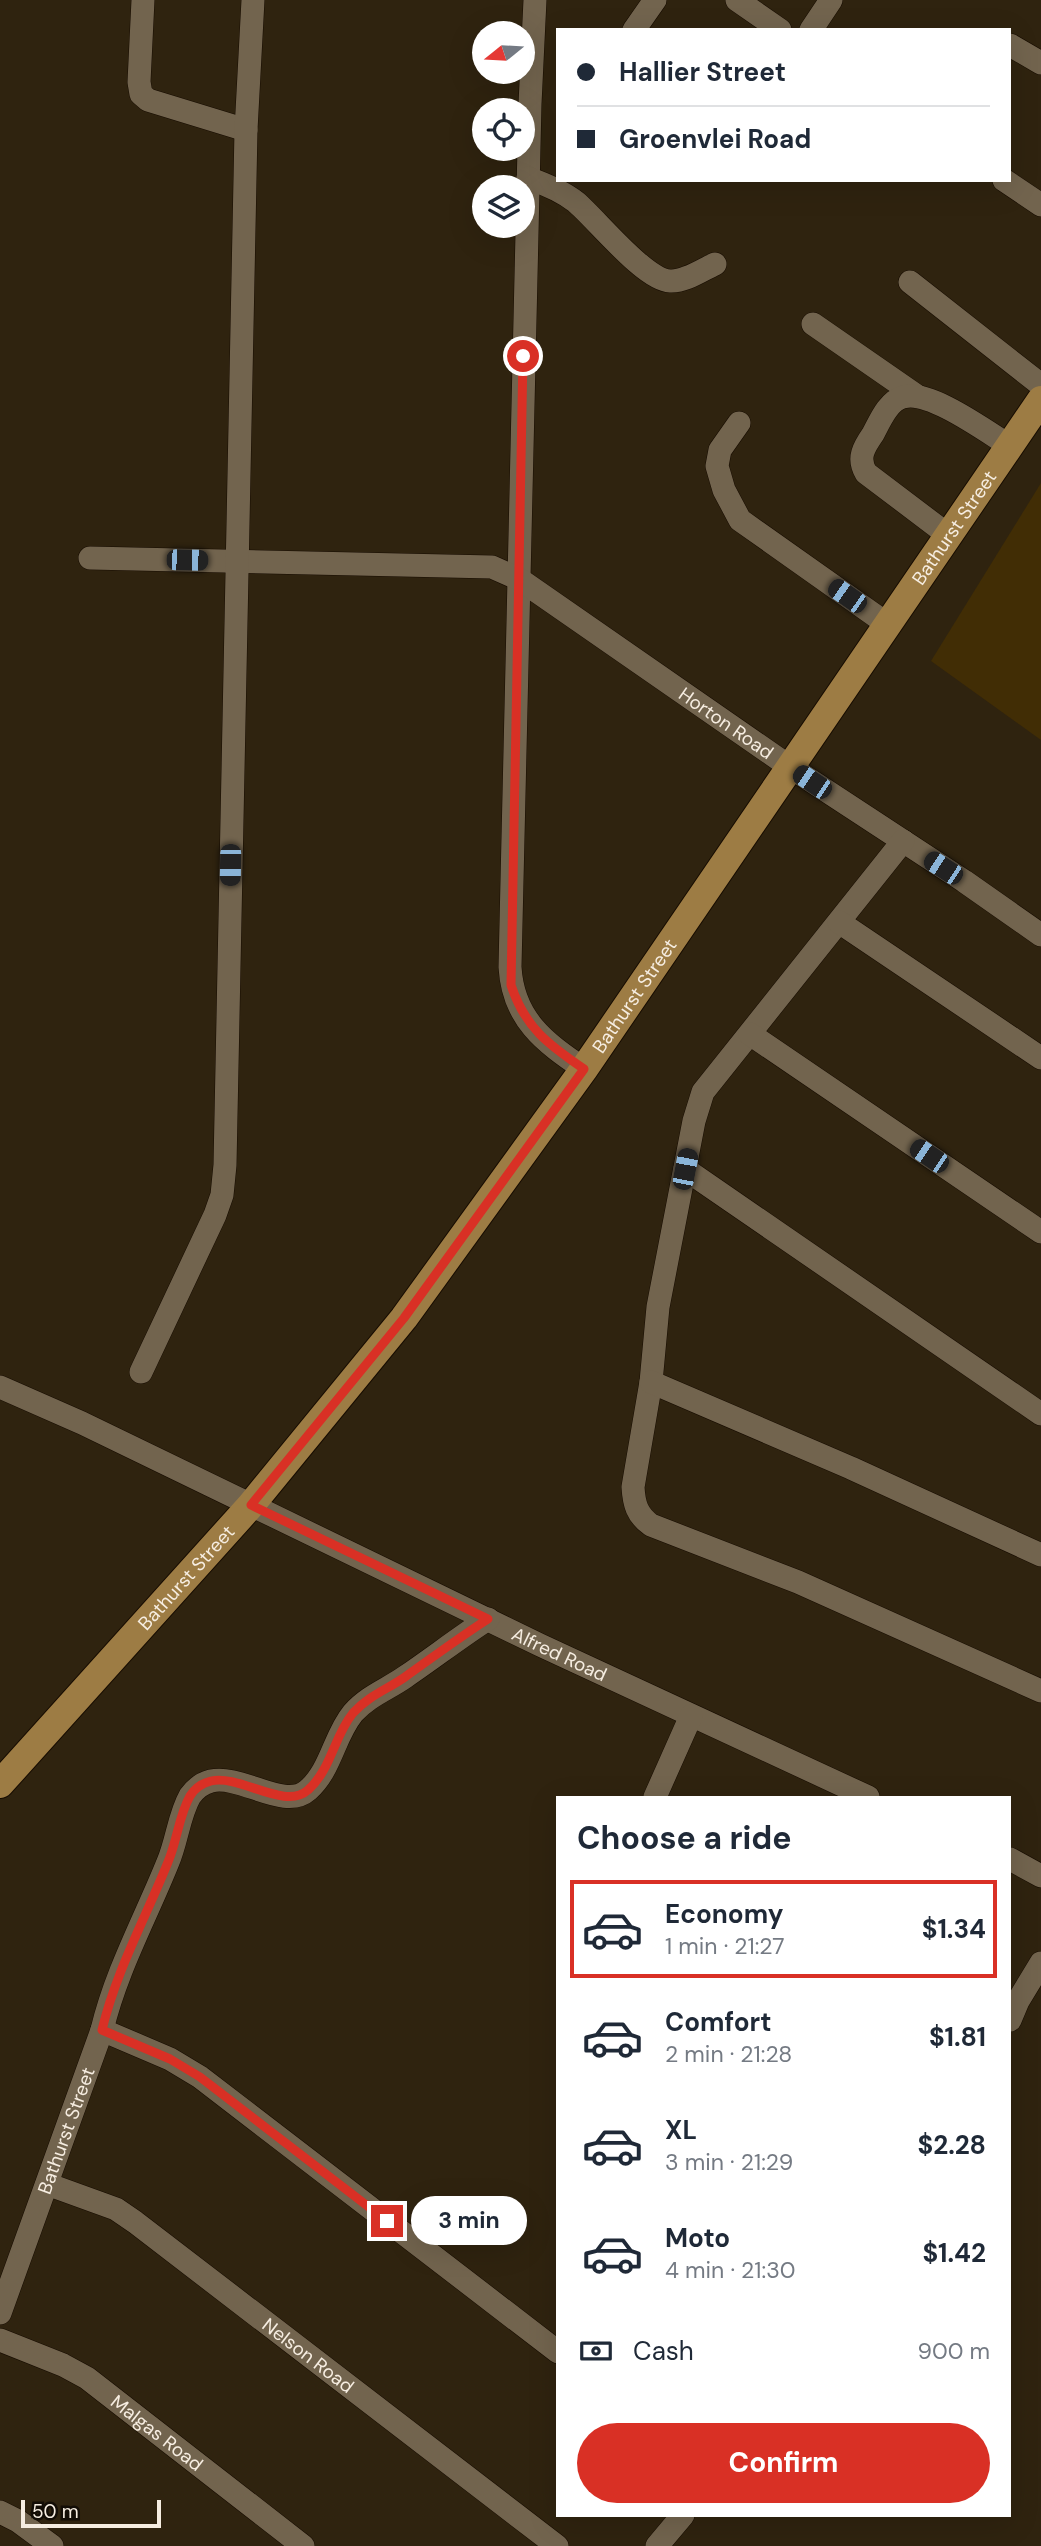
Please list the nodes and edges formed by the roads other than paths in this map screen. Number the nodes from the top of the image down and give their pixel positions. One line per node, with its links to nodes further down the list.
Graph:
1 (143, 0): 12 (street)
2 (253, 0): 12 (street)
3 (535, 0): 13 (street)
4 (655, 0): 7 (street)
5 (737, 0): 8 (street)
6 (831, 0): 9 (street)
7 (636, 28)
8 (777, 28)
9 (812, 28)
10 (1011, 47): 11 (street)
11 (1041, 63)
12 (246, 130): 28 (street)
13 (528, 175)
14 (535, 181): 18 (street)
15 (1007, 182): 16 (street)
16 (1041, 205)
17 (527, 238): 29 (street)
18 (715, 264)
19 (910, 282): 21 (street)
20 (813, 324): 22 (street)
21 (1041, 385)
22 (917, 396): 25 (street); 26 (street)
23 (1041, 400): 25 (main road, Bathurst Street)
24 (739, 423): 30 (street)
25 (1010, 446): 26 (main road, Bathurst Street)
26 (948, 535): 30 (main road, Bathurst Street)
27 (90, 558): 28 (street, Horton Road)
28 (236, 560): 29 (street, Horton Road); 40 (street)
29 (519, 579): 31 (street, Horton Road); 37 (street)
30 (887, 624): 31 (main road, Bathurst Street)
31 (790, 767): 32 (street, Horton Road); 37 (main road, Bathurst Street)
32 (902, 841): 33 (street); 34 (street, Horton Road)
33 (839, 922): 35 (street); 36 (street)
34 (1041, 935)
35 (750, 1034): 38 (street); 39 (street)
36 (1041, 1058)
37 (584, 1069): 44 (main road, Bathurst Street)
38 (685, 1169): 41 (street); 43 (street)
39 (1041, 1232)
40 (142, 1372)
41 (651, 1382): 45 (street); 47 (street)
42 (0, 1387): 44 (street, Alfred Road)
43 (1041, 1414)
44 (251, 1505): 46 (street, Alfred Road); 49 (main road, Bathurst Street)
45 (1041, 1555)
46 (488, 1619): 48 (street, Alfred Road); 57 (street, Bathurst Street)
47 (1041, 1691)
48 (691, 1716): 50 (street, Alfred Road); 51 (street)
49 (0, 1784)
50 (843, 1792): 52 (street, Alfred Road)
51 (655, 1796)
52 (863, 1796)
53 (1011, 1860): 54 (street)
54 (1041, 1876)
55 (1041, 1963): 56 (street)
56 (1011, 2018)
57 (102, 2030): 58 (street, Bathurst Street); 61 (street)
58 (47, 2183): 59 (street, Bathurst Street); 66 (street, Nelson Road)
59 (0, 2314)
60 (0, 2340): 65 (street, Malgas Road)
61 (556, 2350)
62 (0, 2512): 64 (street)
63 (680, 2517): 67 (street)
64 (52, 2546)
65 (303, 2546)
66 (557, 2546)
67 (657, 2546)

